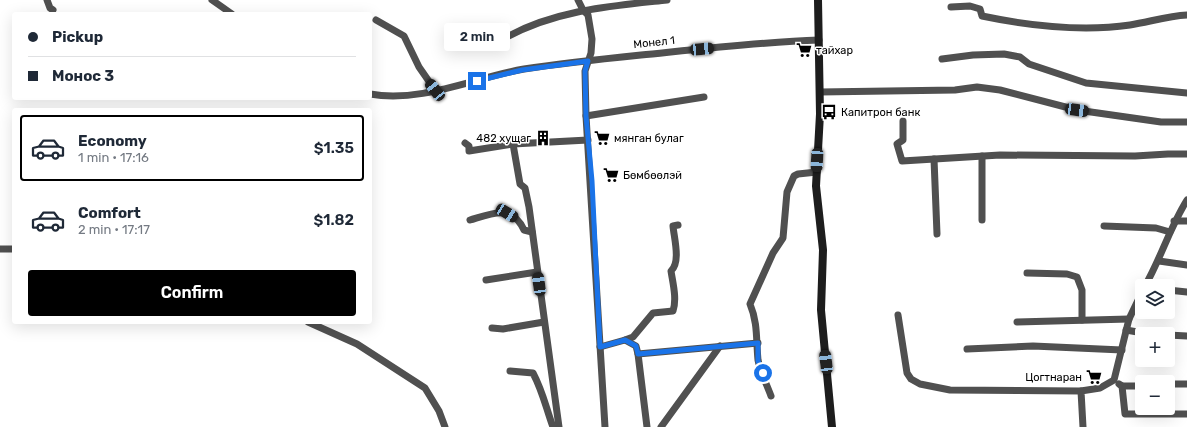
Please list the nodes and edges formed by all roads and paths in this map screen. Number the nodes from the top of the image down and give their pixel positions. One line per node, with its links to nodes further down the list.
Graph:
1 (47, 0): 7 (street)
2 (212, 0): 9 (street)
3 (578, 0): 8 (street)
4 (667, 0): 8 (street)
5 (818, 0): 13 (main road)
6 (951, 7): 10 (street)
7 (53, 10)
8 (583, 10): 12 (street); 15 (street)
9 (229, 12)
10 (1187, 15)
11 (376, 20): 16 (street)
12 (505, 38)
13 (819, 40): 15 (street, Монел 1); 17 (main road)
14 (942, 59): 18 (street)
15 (588, 61): 16 (street, Монел 1); 21 (street)
16 (435, 90): 19 (street, Монел 1)
17 (820, 92): 23 (street); 30 (main road)
18 (1187, 93)
19 (372, 94)
20 (704, 97): 21 (street)
21 (586, 116): 24 (street)
22 (903, 121): 29 (street)
23 (1187, 122)
24 (588, 140): 26 (street); 66 (street)
25 (465, 143): 26 (street)
26 (513, 144): 38 (street)
27 (1187, 154): 28 (street)
28 (982, 156): 29 (street); 33 (street)
29 (934, 159): 40 (street)
30 (817, 172): 64 (street); 85 (main road)
31 (1187, 200): 34 (street)
32 (470, 220): 38 (street)
33 (982, 220)
34 (1174, 221): 35 (street); 39 (street)
35 (1187, 222)
36 (678, 225): 63 (street)
37 (1104, 226): 39 (street)
38 (532, 232): 45 (street)
39 (1170, 232): 43 (street)
40 (937, 234)
41 (0, 249): 42 (street)
42 (12, 249)
43 (1159, 261): 44 (street); 47 (street)
44 (1187, 265)
45 (537, 272): 48 (street); 55 (street)
46 (1027, 273): 54 (street)
47 (1149, 279)
48 (486, 280)
49 (1175, 291): 50 (street)
50 (1187, 292)
51 (1135, 307): 53 (street)
52 (898, 314): 76 (street)
53 (1129, 319): 54 (street); 59 (street)
54 (1082, 320): 56 (street)
55 (544, 322): 58 (street); 81 (street)
56 (1017, 322)
57 (312, 324): 79 (street)
58 (492, 328)
59 (1126, 330): 60 (street); 68 (street)
60 (1135, 332)
61 (1175, 335): 62 (street)
62 (1187, 336)
63 (625, 340): 66 (street); 69 (street)
64 (758, 343): 65 (street); 77 (street)
65 (720, 346): 69 (street); 84 (street)
66 (600, 347): 82 (street)
67 (967, 349): 68 (street)
68 (1122, 350): 71 (street)
69 (638, 354): 83 (street)
70 (510, 371): 80 (street)
71 (1114, 380): 74 (street); 76 (street)
72 (1175, 384): 73 (street)
73 (1187, 384)
74 (1122, 386): 75 (street); 78 (street)
75 (1135, 386)
76 (1081, 391): 86 (street)
77 (771, 396)
78 (1187, 414)
79 (445, 427)
80 (553, 427)
81 (559, 427)
82 (605, 427)
83 (647, 427)
84 (661, 427)
85 (832, 427)
86 (1083, 427)

